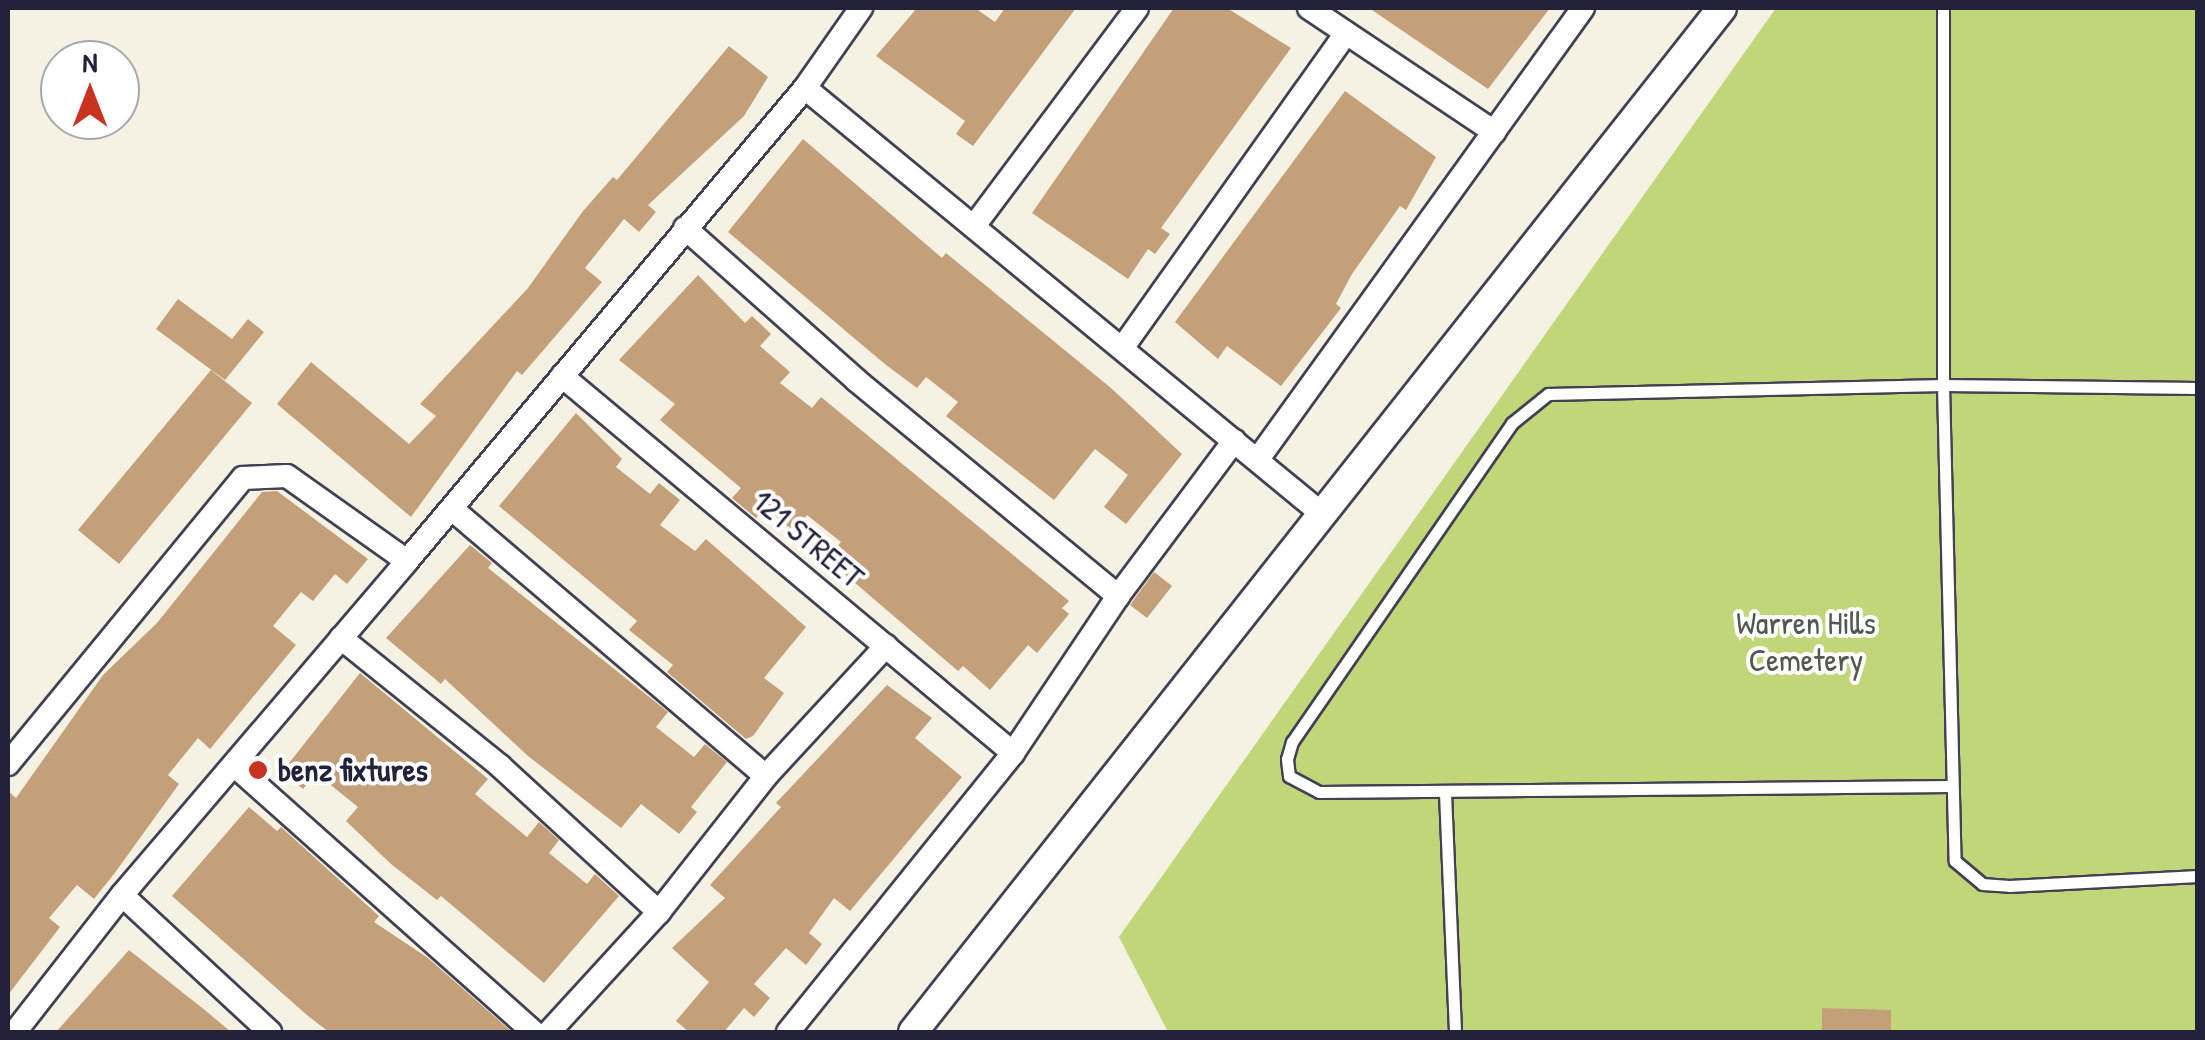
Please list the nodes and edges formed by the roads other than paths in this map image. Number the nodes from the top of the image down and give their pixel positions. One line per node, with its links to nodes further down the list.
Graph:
1 (861, 8): 8 (street)
2 (1137, 8): 10 (street)
3 (1309, 8): 7 (street)
4 (1583, 8): 9 (street)
5 (1722, 8): 19 (street)
6 (1943, 8): 14 (lane)
7 (1346, 33): 9 (street); 12 (street)
8 (804, 88): 10 (street); 11 (street)
9 (1494, 132): 17 (street)
10 (974, 226): 12 (street)
11 (685, 228): 13 (street); 21 (street)
12 (1123, 347): 16 (street)
13 (562, 376): 18 (street); 23 (street, 121 STREET)
14 (1943, 385): 15 (lane); 28 (lane); 29 (lane)
15 (2198, 388)
16 (1234, 441): 17 (street); 21 (street)
17 (1258, 460): 19 (street)
18 (452, 509): 20 (street); 27 (street)
19 (1321, 513): 38 (street)
20 (407, 560): 22 (street); 25 (street)
21 (1118, 596): 24 (street)
22 (342, 638): 26 (street); 32 (street)
23 (886, 646): 24 (street, 121 STREET); 27 (street)
24 (1012, 754): 37 (street)
25 (8, 764)
26 (234, 764): 31 (street); 35 (street)
27 (766, 776): 32 (street)
28 (1951, 786): 29 (lane); 30 (lane)
29 (1445, 793): 39 (lane)
30 (2198, 876)
31 (122, 895): 33 (street); 34 (street)
32 (659, 912): 36 (street)
33 (15, 1032)
34 (270, 1032)
35 (534, 1032)
36 (550, 1032)
37 (788, 1032)
38 (913, 1032)
39 (1454, 1032)

